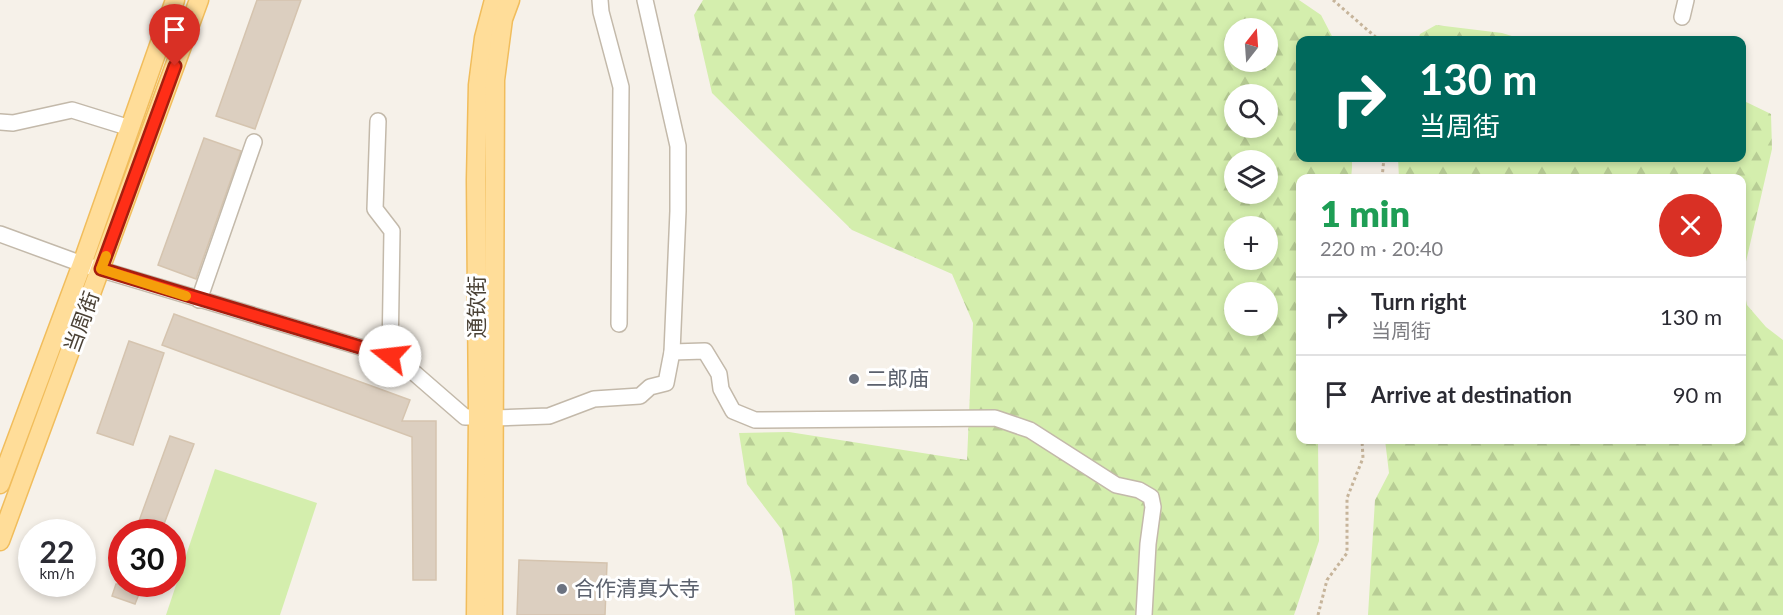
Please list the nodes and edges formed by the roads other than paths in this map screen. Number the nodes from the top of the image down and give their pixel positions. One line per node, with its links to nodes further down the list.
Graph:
1 (175, 0): 11 (main road, 当周街)
2 (199, 0): 15 (main road, 当周街)
3 (494, 0): 20 (main road, 通钦街)
4 (510, 0): 20 (main road)
5 (600, 0): 17 (street)
6 (645, 0): 18 (street)
7 (1686, 0): 8 (street)
8 (1682, 17)
9 (378, 121): 19 (street)
10 (0, 122): 11 (street)
11 (130, 128): 14 (main road, 当周街)
12 (254, 142): 16 (street)
13 (0, 234): 14 (street)
14 (82, 264): 15 (street); 21 (main road, 当周街)
15 (101, 269): 16 (street); 22 (main road, 当周街)
16 (199, 300): 19 (street)
17 (619, 324)
18 (672, 352): 20 (street); 25 (street)
19 (390, 356): 20 (street)
20 (485, 417): 23 (main road, 通钦街); 24 (main road)
21 (0, 484)
22 (0, 541)
23 (476, 615)
24 (493, 615)
25 (1144, 615)

